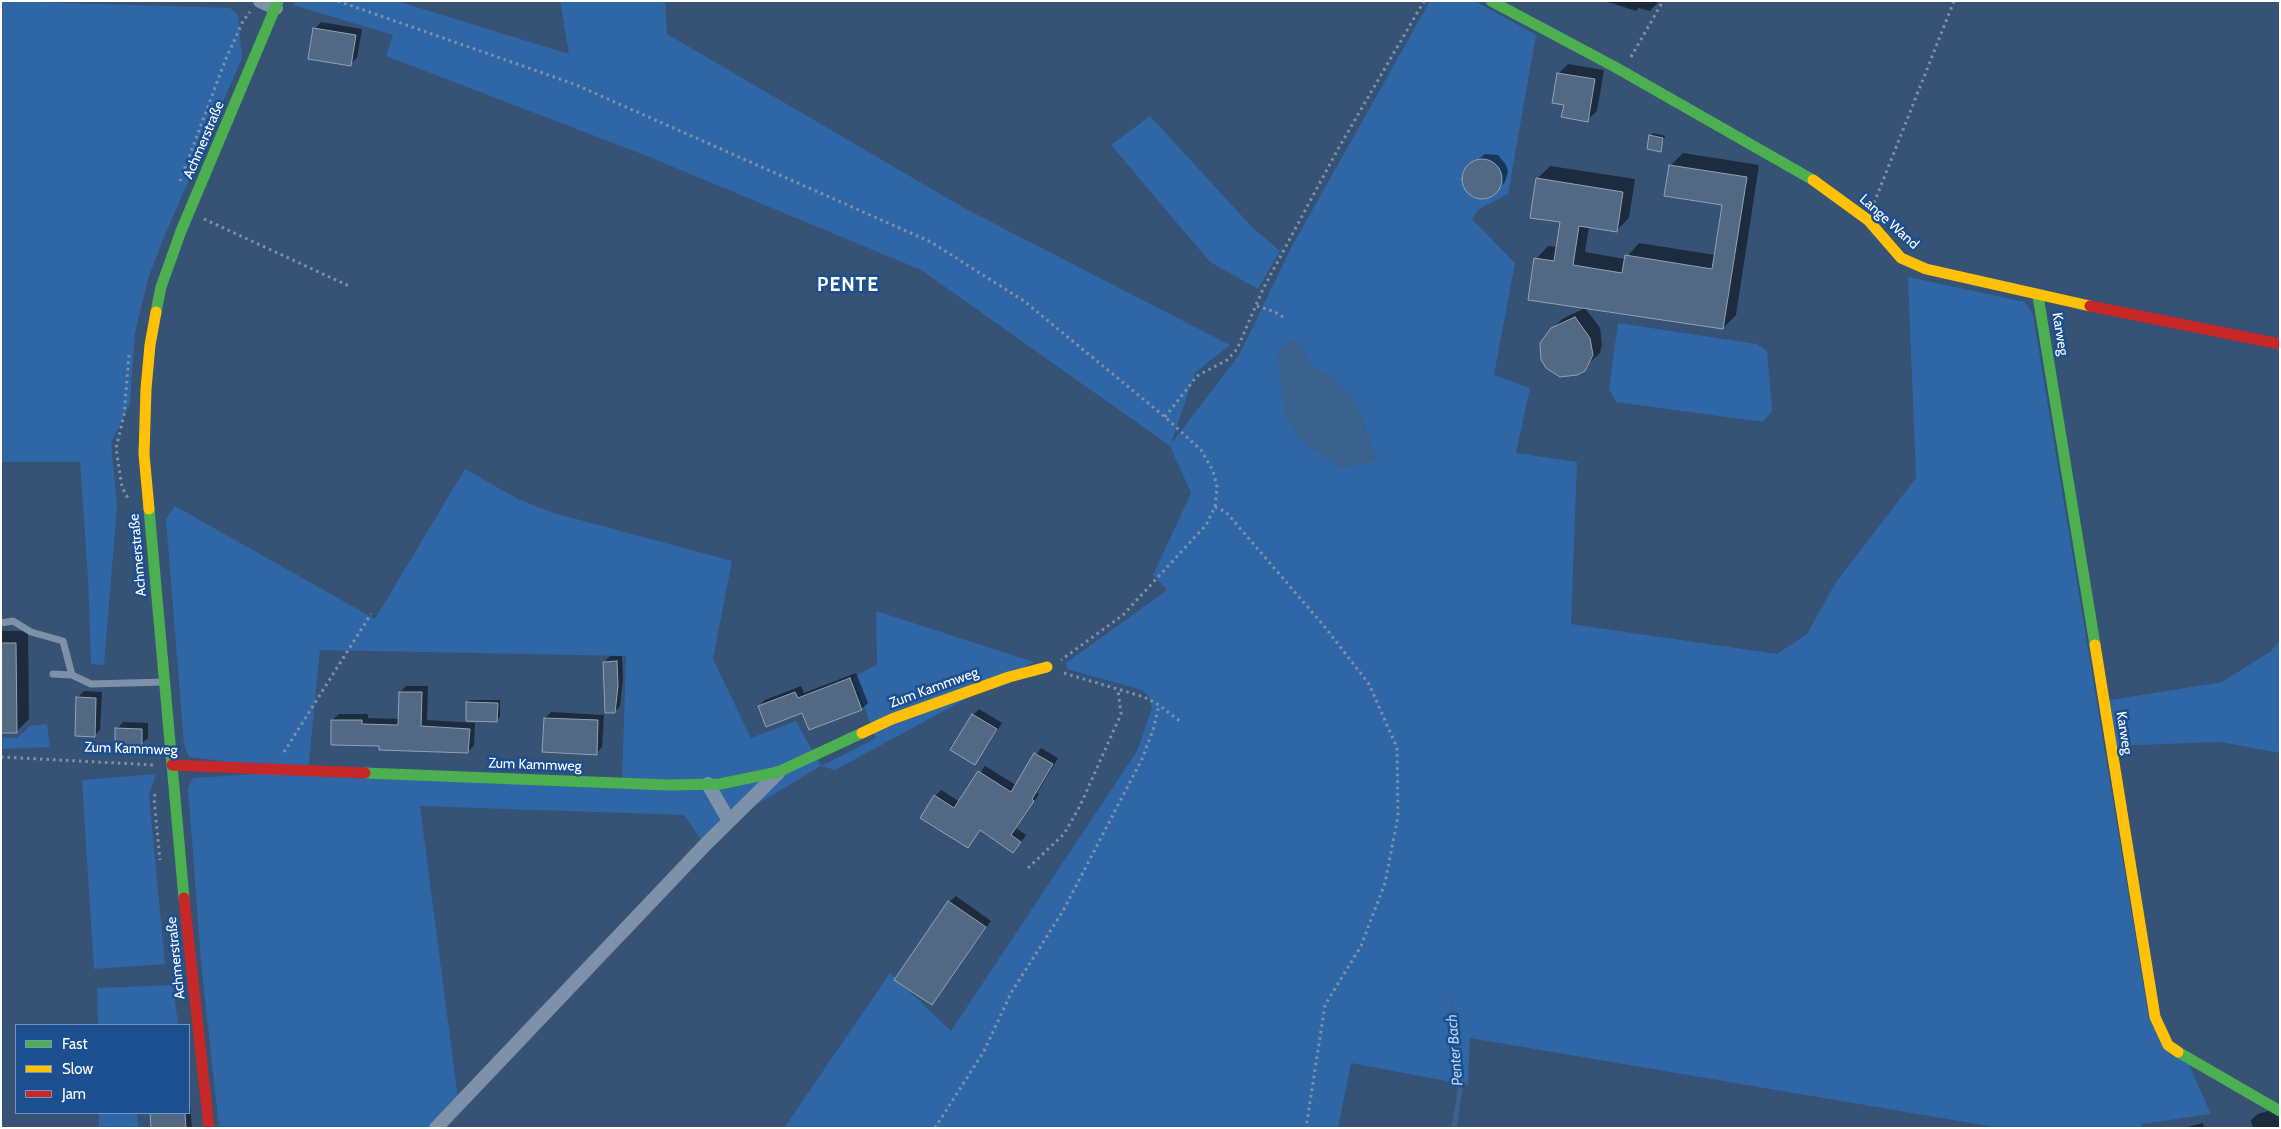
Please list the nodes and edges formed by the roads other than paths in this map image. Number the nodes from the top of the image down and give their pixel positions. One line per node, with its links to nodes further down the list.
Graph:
1 (260, 1): 3 (street)
2 (1491, 1): 4 (street, Lange Wand)
3 (277, 4): 10 (street, Achmerstraße)
4 (2038, 296): 5 (street, Lange Wand); 15 (street, Karweg)
5 (2280, 344)
6 (1, 623): 9 (lane)
7 (1047, 667): 12 (street, Zum Kammweg)
8 (53, 674): 9 (lane)
9 (72, 675): 10 (lane)
10 (164, 682): 11 (street, Achmerstraße)
11 (172, 765): 13 (street, Zum Kammweg); 16 (street, Achmerstraße)
12 (778, 772): 13 (street, Zum Kammweg); 14 (street)
13 (708, 784): 14 (street)
14 (729, 821): 17 (street)
15 (2280, 1111)
16 (208, 1128)
17 (436, 1128)

